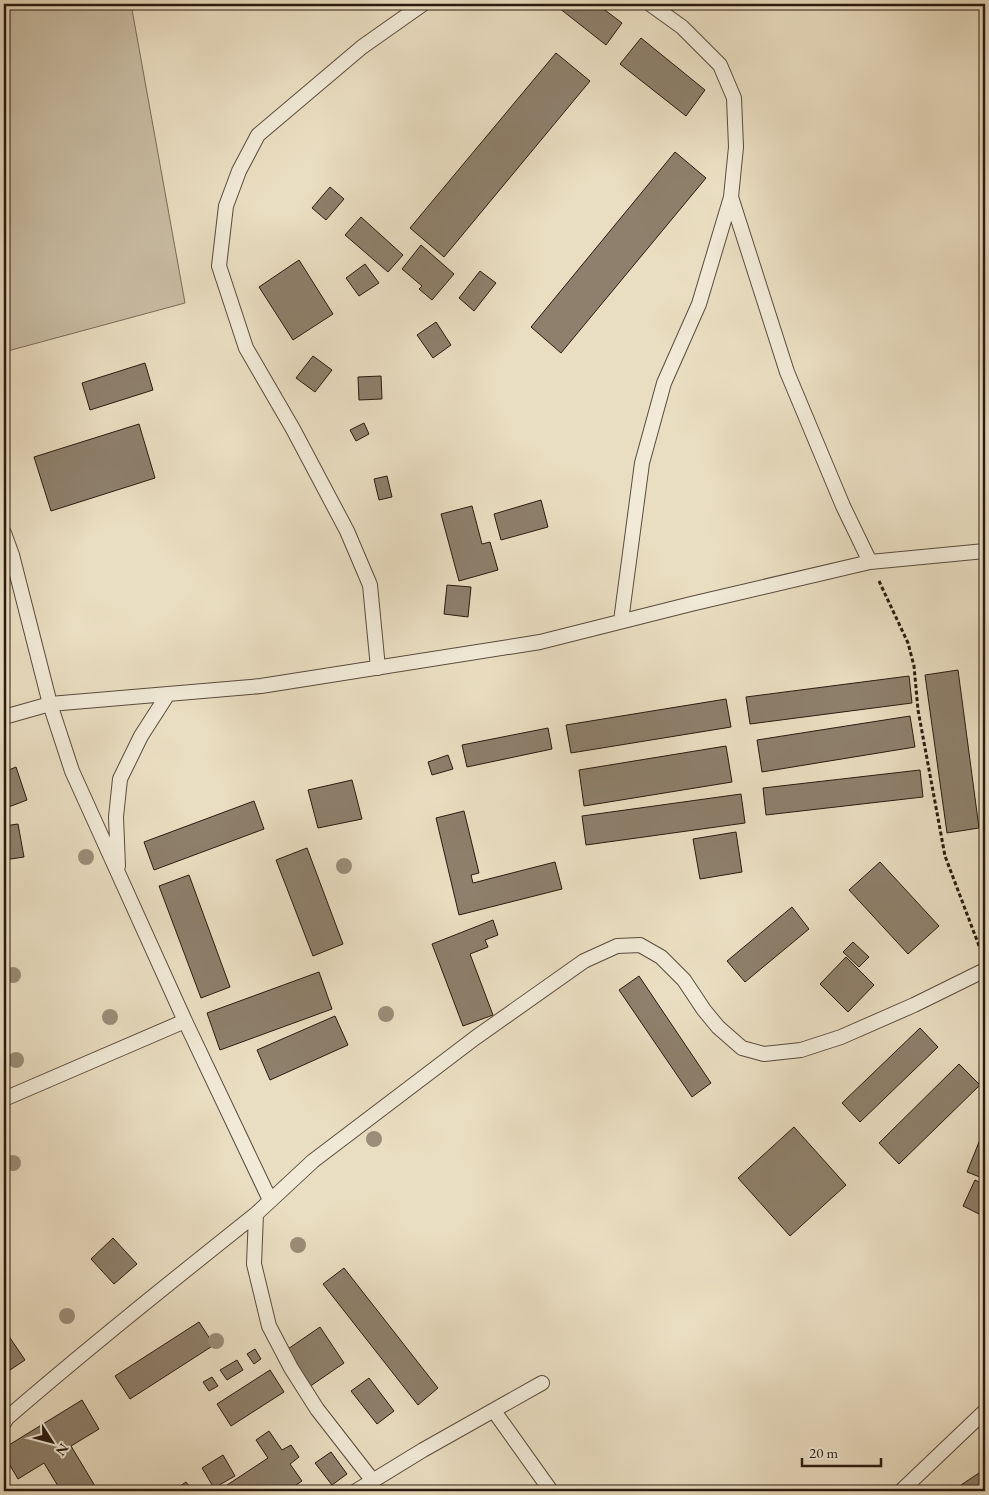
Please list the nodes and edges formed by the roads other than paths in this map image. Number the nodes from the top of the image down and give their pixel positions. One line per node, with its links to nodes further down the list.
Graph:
1 (423, 4): 8 (lane)
2 (650, 4): 3 (lane)
3 (731, 197): 6 (lane); 7 (lane)
4 (4, 533): 10 (lane)
5 (985, 551): 6 (lane)
6 (870, 562): 7 (lane)
7 (621, 621): 8 (lane)
8 (378, 668): 9 (lane)
9 (168, 694): 10 (lane); 12 (lane)
10 (50, 704): 11 (lane); 12 (lane)
11 (4, 717)
12 (118, 874): 14 (lane)
13 (985, 970): 16 (lane)
14 (185, 1022): 15 (lane); 16 (lane)
15 (4, 1099)
16 (270, 1200): 17 (lane)
17 (256, 1214): 21 (lane); 22 (lane)
18 (542, 1383): 19 (lane)
19 (494, 1411): 22 (lane); 24 (lane)
20 (985, 1411): 25 (lane)
21 (4, 1423)
22 (373, 1481): 23 (lane)
23 (356, 1491)
24 (550, 1491)
25 (901, 1491)

